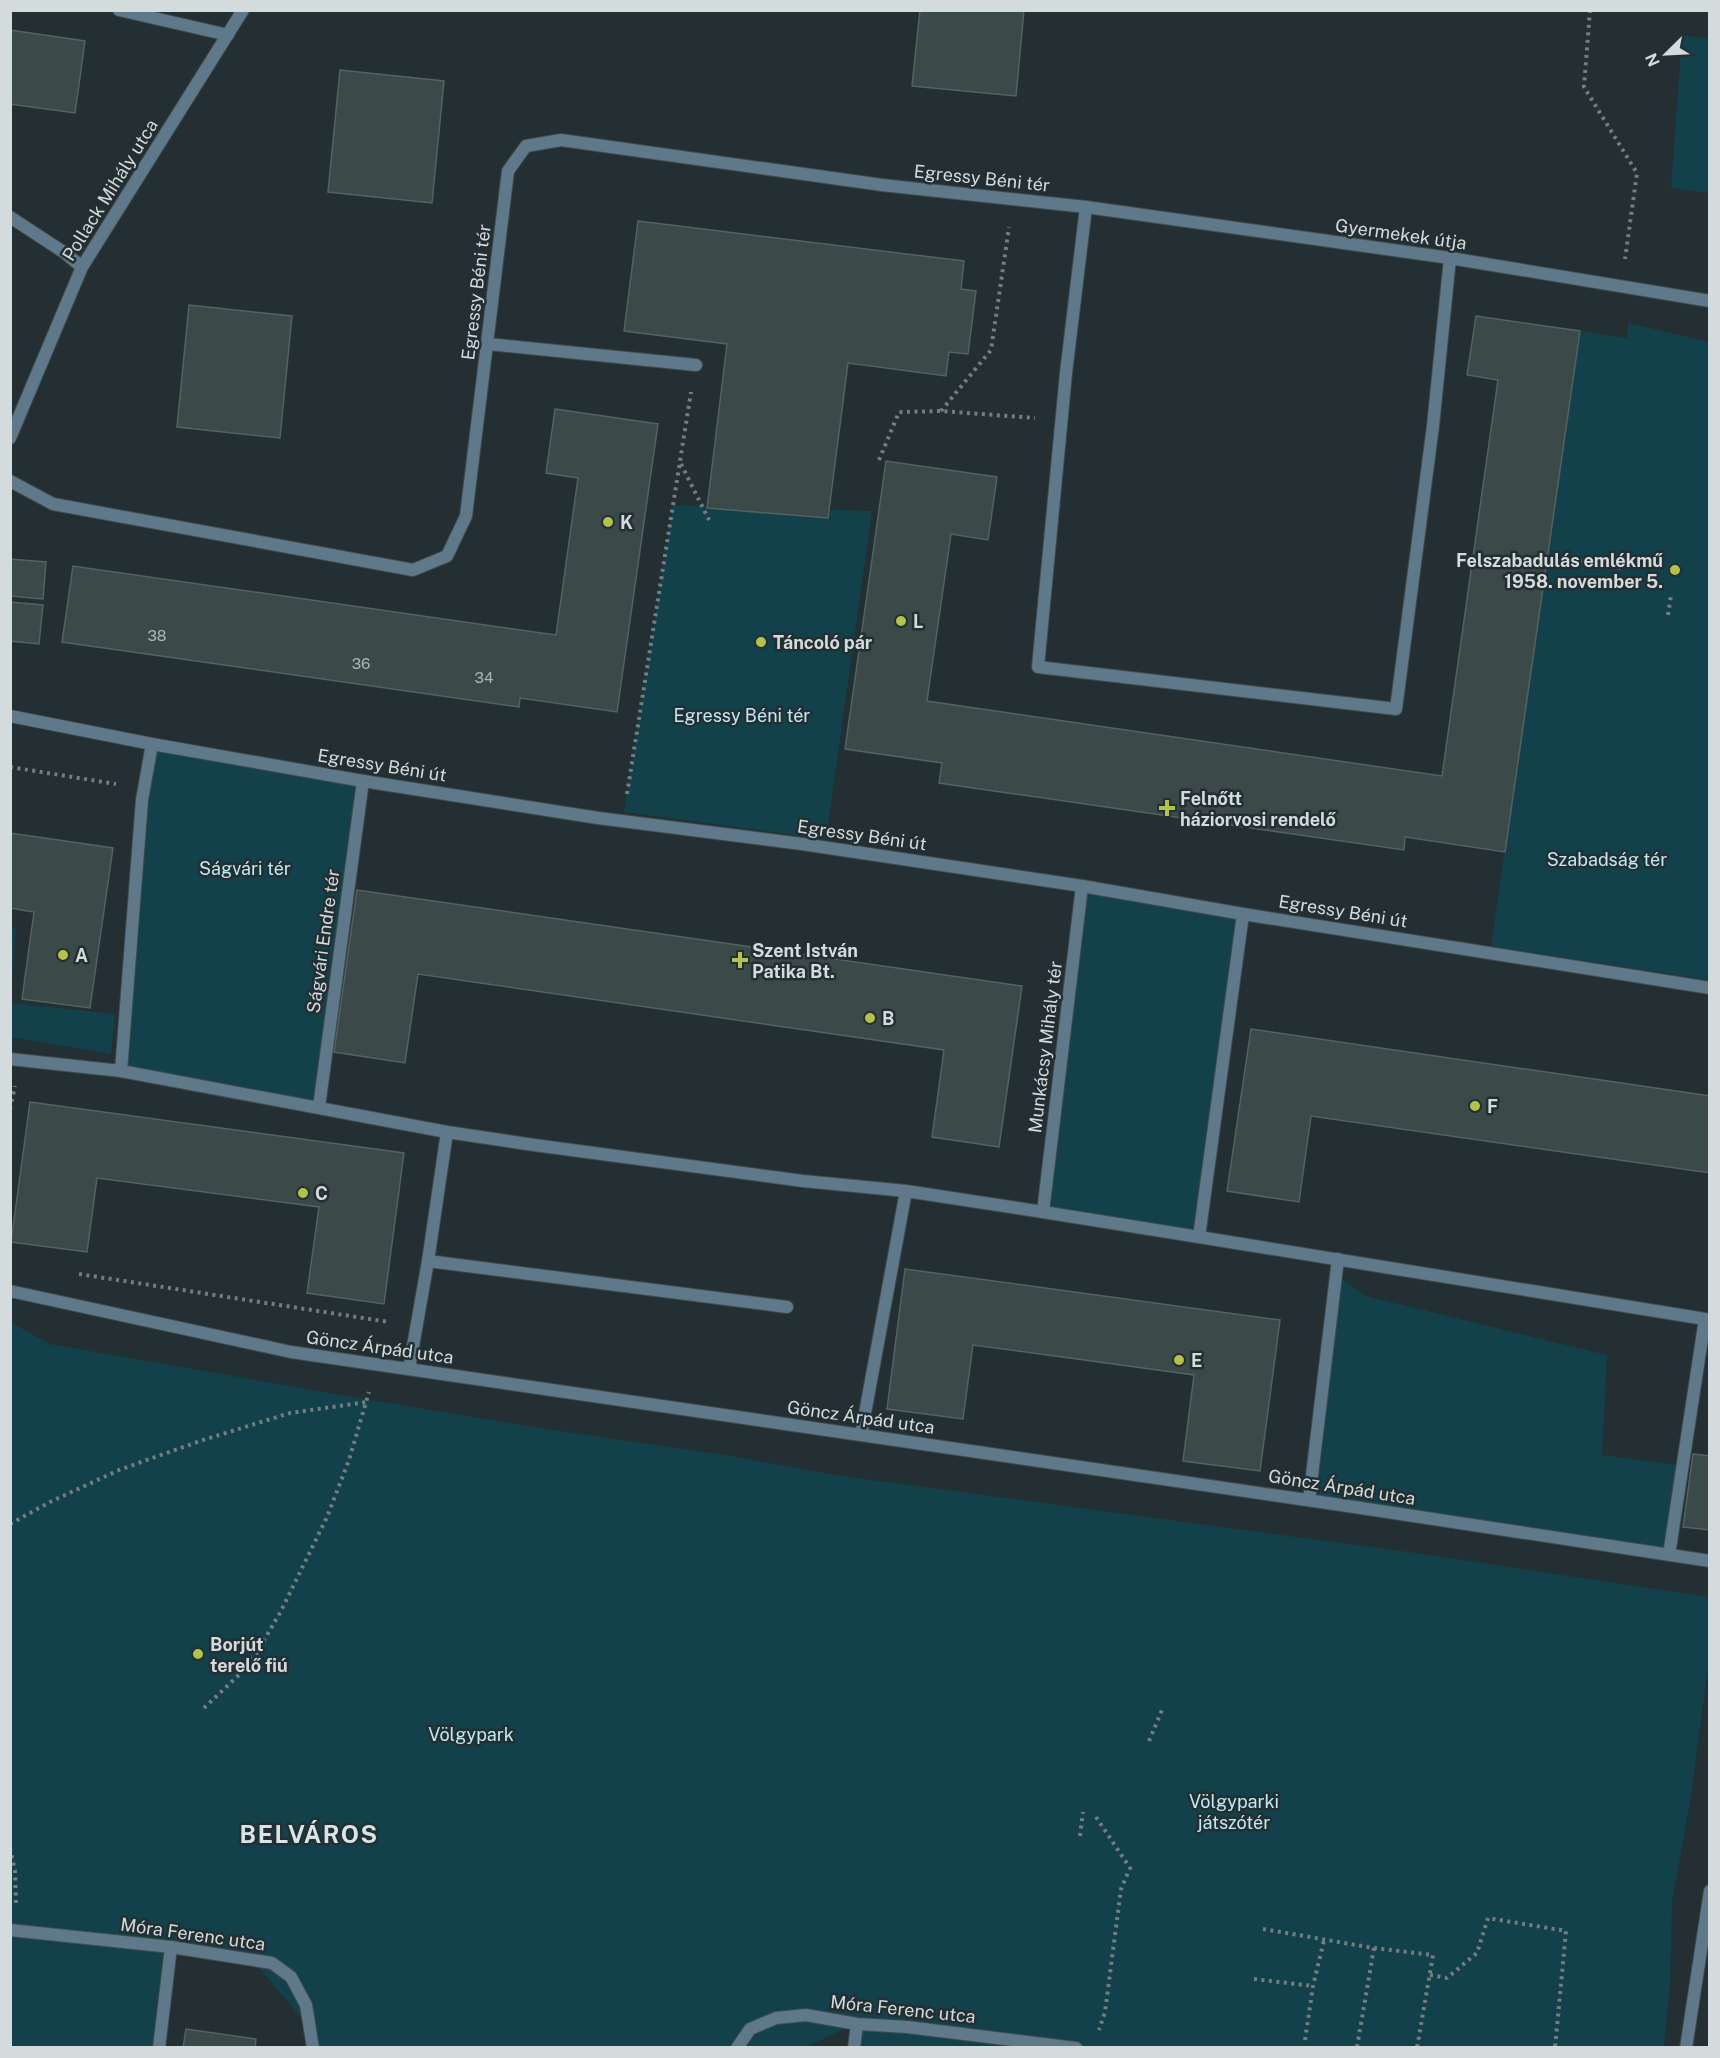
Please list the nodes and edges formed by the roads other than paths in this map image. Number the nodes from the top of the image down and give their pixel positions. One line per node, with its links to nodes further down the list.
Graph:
1 (119, 10): 3 (street)
2 (243, 10): 3 (street, Pollack Mihály utca)
3 (228, 35): 7 (street, Pollack Mihály utca)
4 (1086, 207): 6 (street, Gyermekek útja); 6 (street); 9 (street, Egressy Béni tér)
5 (10, 217): 7 (street)
6 (1450, 258): 8 (street, Gyermekek útja)
7 (82, 267): 11 (street, Pollack Mihály utca)
8 (1710, 301)
9 (488, 344): 10 (street); 12 (street, Egressy Béni tér)
10 (696, 365)
11 (10, 438)
12 (10, 481)
13 (10, 716): 14 (street, Egressy Béni út)
14 (152, 744): 15 (street, Egressy Béni út); 20 (street)
15 (363, 780): 16 (street, Egressy Béni út); 21 (street, Ságvári Endre tér)
16 (1082, 886): 17 (street, Egressy Béni út); 24 (street, Munkácsy Mihály tér)
17 (1243, 914): 18 (street, Egressy Béni út); 25 (street)
18 (1710, 988)
19 (10, 1059): 20 (street)
20 (121, 1071): 21 (street)
21 (318, 1107): 22 (street)
22 (447, 1132): 23 (street); 27 (street)
23 (906, 1191): 24 (street); 31 (street)
24 (1043, 1212): 25 (street)
25 (1199, 1237): 26 (street)
26 (1338, 1259): 32 (street); 33 (street)
27 (428, 1261): 29 (street); 30 (street)
28 (10, 1291): 30 (street, Göncz Árpád utca)
29 (787, 1307)
30 (409, 1369): 31 (street, Göncz Árpád utca)
31 (861, 1435): 32 (street, Göncz Árpád utca)
32 (1309, 1500): 33 (street, Göncz Árpád utca)
33 (1669, 1555): 34 (street, Göncz Árpád utca)
34 (1710, 1561)
35 (1710, 1890): 44 (street)
36 (14, 1930): 37 (street, Móra Ferenc utca)
37 (171, 1947): 39 (street); 40 (street, Móra Ferenc utca)
38 (857, 2024): 41 (street, Móra Ferenc utca); 42 (street); 43 (street, Móra Ferenc utca)
39 (159, 2048)
40 (313, 2048)
41 (738, 2048)
42 (854, 2048)
43 (1077, 2048)
44 (1686, 2048)

